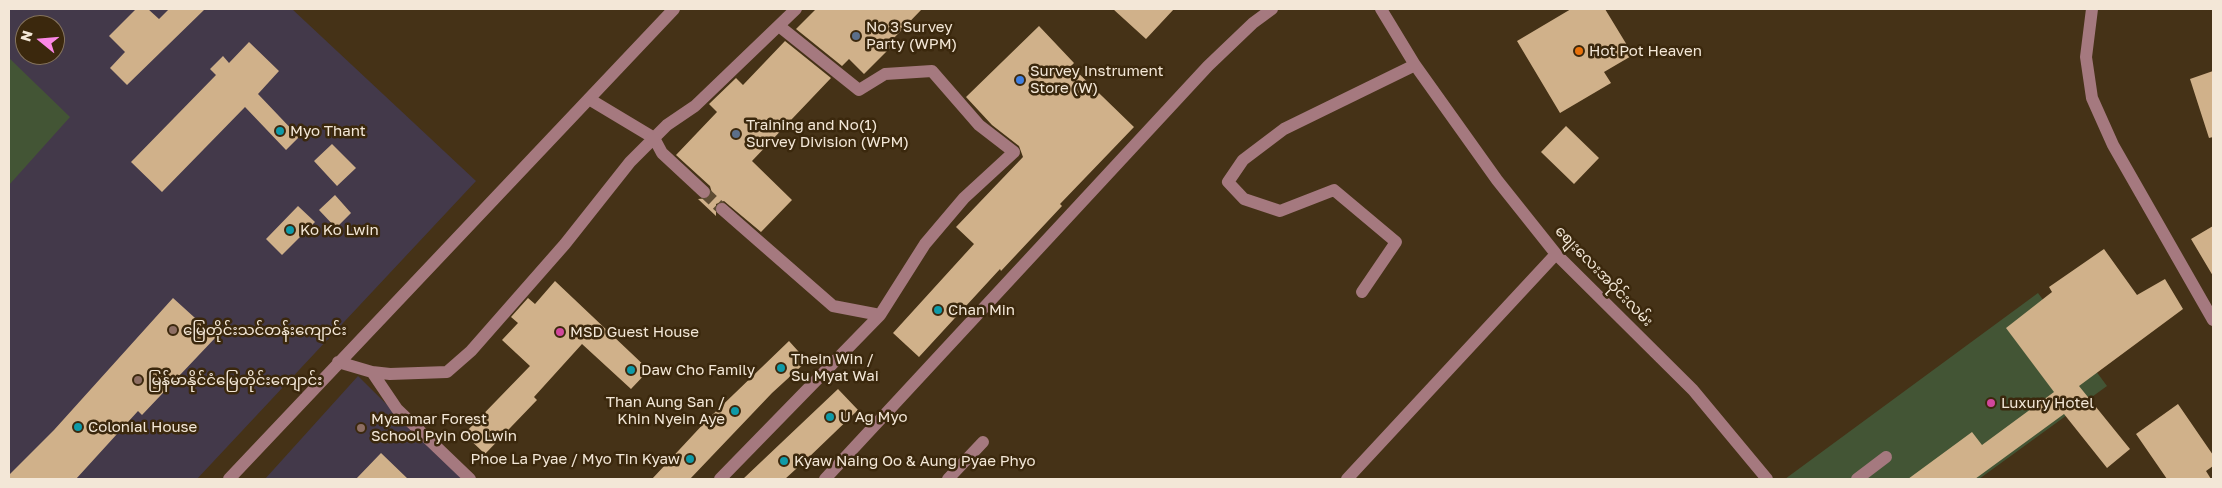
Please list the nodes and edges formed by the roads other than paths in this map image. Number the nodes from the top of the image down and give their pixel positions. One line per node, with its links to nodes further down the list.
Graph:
1 (674, 9): 8 (street)
2 (796, 9): 6 (street)
3 (1272, 9): 23 (street)
4 (1381, 9): 7 (street, စျေးလေးအဝိုင်းလမ်း)
5 (2092, 9): 15 (street)
6 (779, 26): 9 (street); 14 (street)
7 (1415, 66): 12 (street, စျေးလေးအဝိုင်းလမ်း); 13 (street)
8 (590, 98): 9 (street); 16 (street)
9 (654, 138): 10 (street); 17 (street)
10 (704, 192)
11 (722, 209): 14 (street)
12 (1556, 254): 25 (street); 26 (street, စျေးလေးအဝိုင်းလမ်း)
13 (1362, 292)
14 (880, 315): 22 (street)
15 (2213, 320)
16 (338, 362): 17 (street); 20 (street)
17 (372, 372): 21 (street)
18 (984, 442): 24 (street)
19 (1886, 457): 27 (street)
20 (229, 479)
21 (470, 479)
22 (720, 479)
23 (825, 479)
24 (948, 479)
25 (1347, 479)
26 (1767, 479)
27 (1857, 479)

